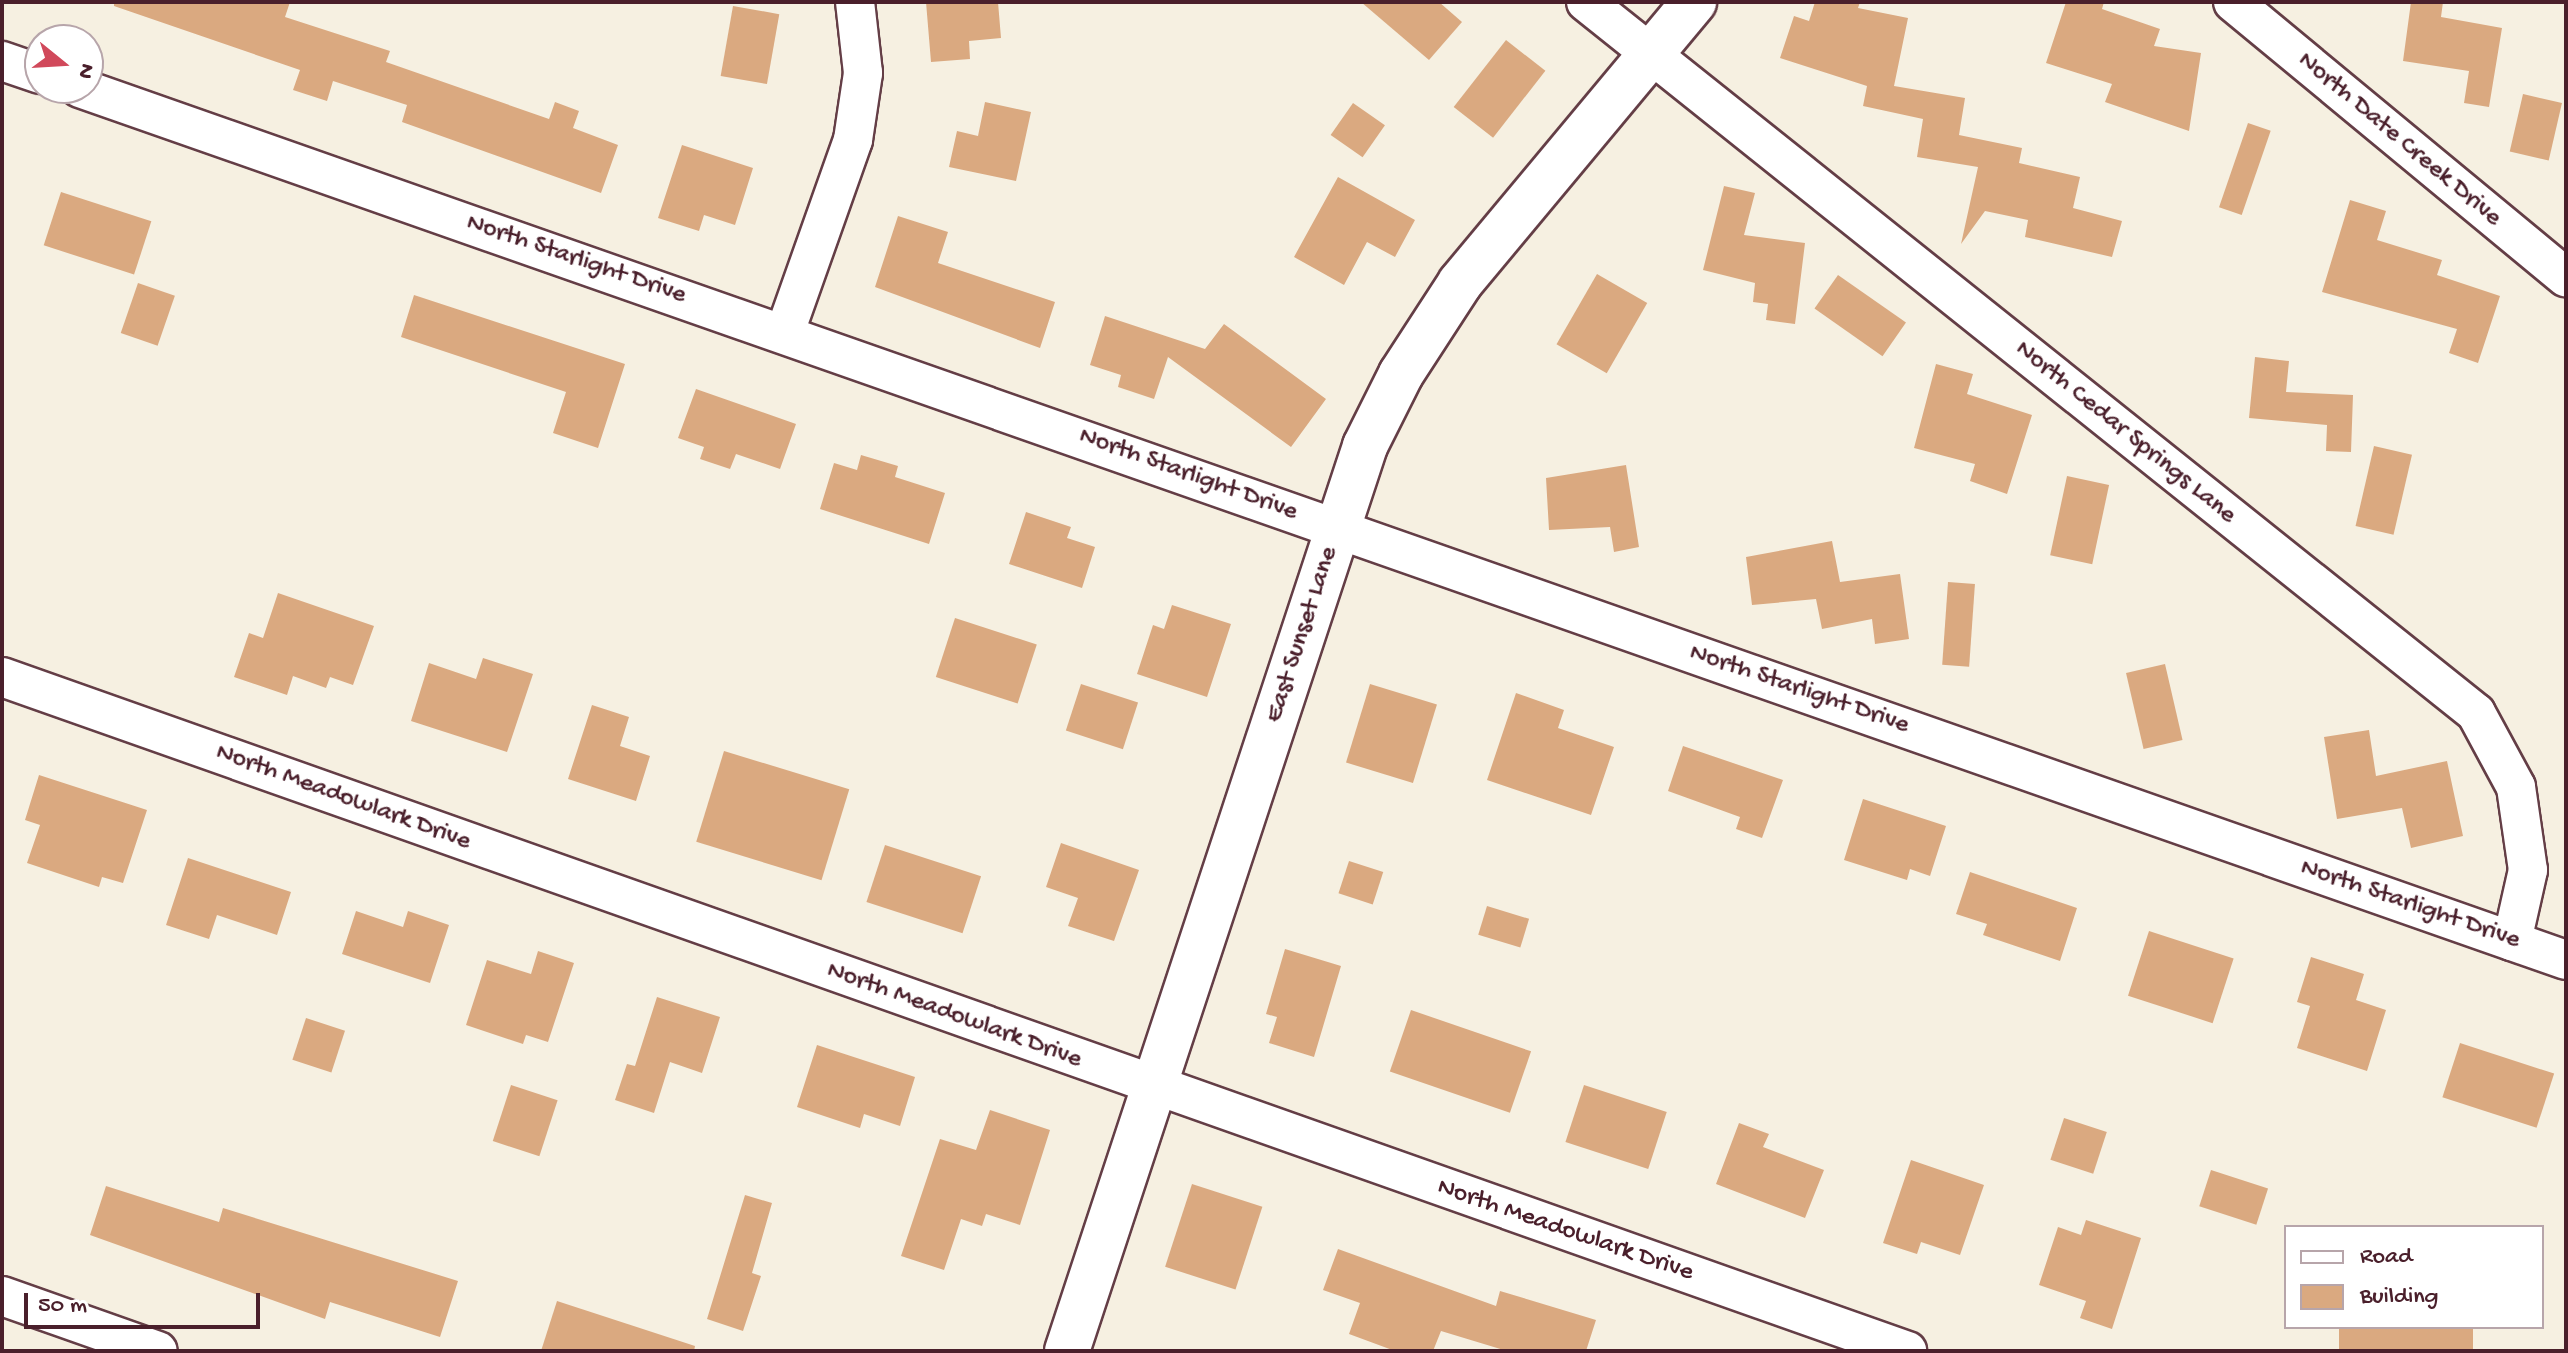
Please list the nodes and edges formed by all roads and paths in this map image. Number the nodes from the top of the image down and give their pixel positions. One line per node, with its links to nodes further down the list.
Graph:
1 (855, 2): 10 (street)
2 (1586, 2): 5 (street, North Cedar Springs Lane)
3 (1694, 2): 5 (street, East Sunset Lane)
4 (2233, 2): 9 (street, North Date Creek Drive)
5 (1650, 54): 11 (street, East Sunset Lane); 13 (street, North Cedar Springs Lane)
6 (2, 61): 7 (street)
7 (24, 69)
8 (104, 96): 10 (street, North Starlight Drive)
9 (2566, 277)
10 (785, 332): 11 (street, North Starlight Drive)
11 (1338, 528): 13 (street, North Starlight Drive); 15 (street, East Sunset Lane)
12 (2, 677): 15 (street, North Meadowlark Drive)
13 (2512, 941): 14 (street, North Starlight Drive)
14 (2566, 960)
15 (1154, 1087): 18 (street, East Sunset Lane); 19 (street, North Meadowlark Drive)
16 (2, 1296): 17 (street)
17 (158, 1351)
18 (1067, 1351)
19 (1907, 1351)

